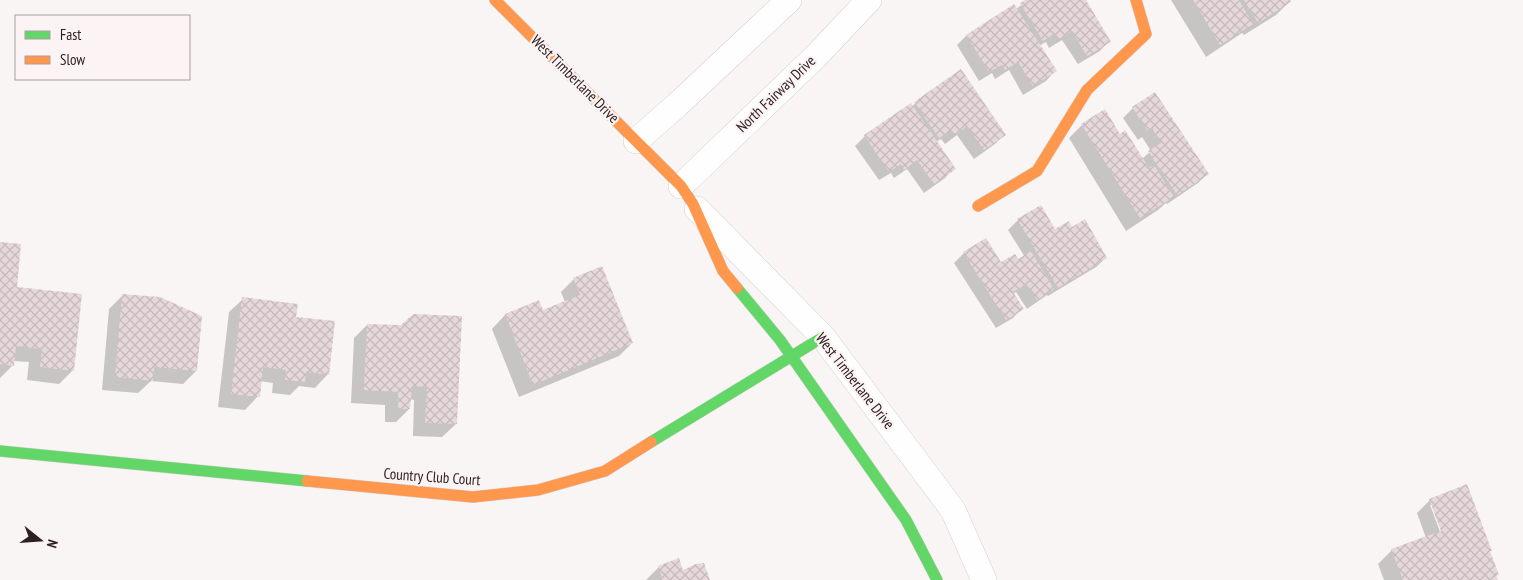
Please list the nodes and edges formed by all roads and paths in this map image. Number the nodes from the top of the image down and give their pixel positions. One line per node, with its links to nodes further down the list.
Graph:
1 (496, 0): 5 (street, West Timberlane Drive)
2 (788, 0): 5 (street)
3 (869, 0): 6 (street, North Fairway Drive)
4 (1136, 0): 7 (street)
5 (636, 141): 6 (street, West Timberlane Drive)
6 (687, 195): 8 (street, West Timberlane Drive); 9 (street, West Timberlane Drive)
7 (978, 206)
8 (823, 337): 9 (street, Country Club Court); 12 (street, West Timberlane Drive)
9 (792, 357): 10 (street, Country Club Court); 11 (street, West Timberlane Drive)
10 (0, 451)
11 (937, 580)
12 (984, 580)

